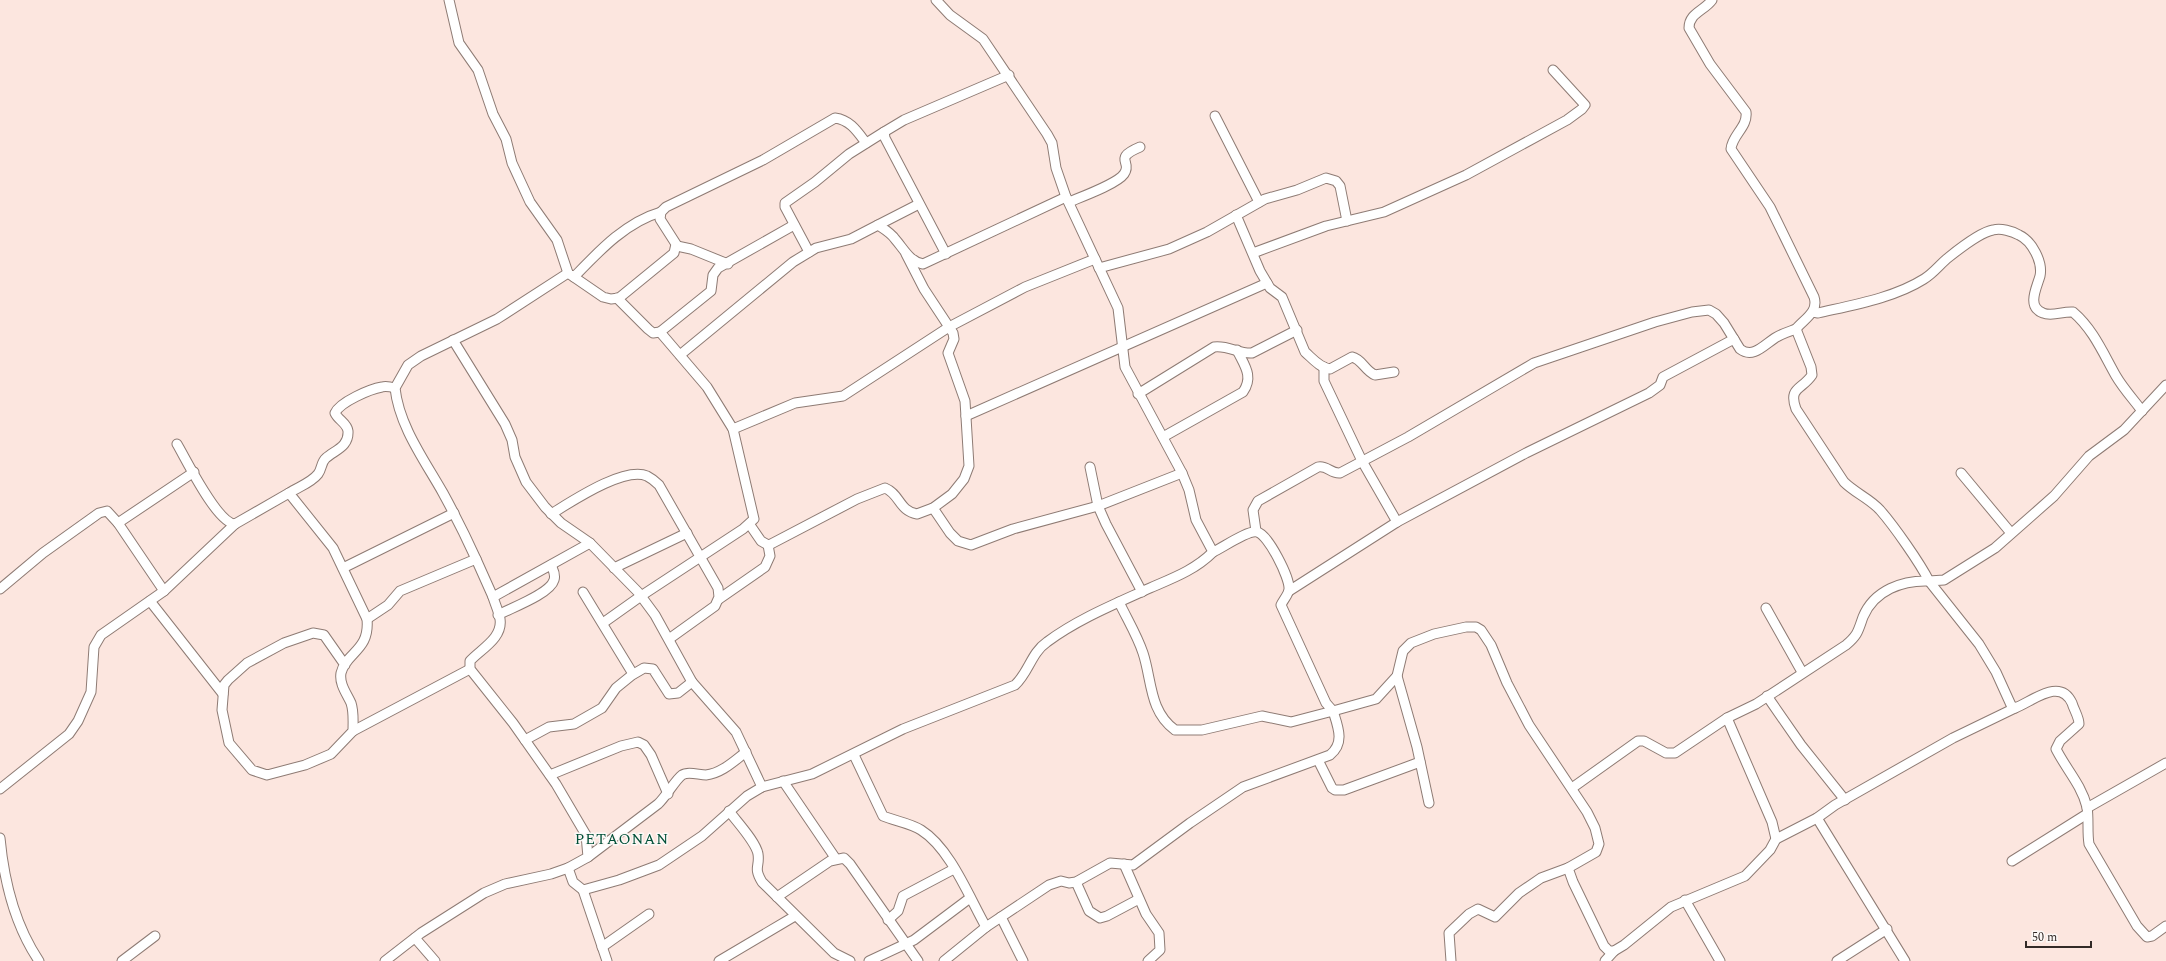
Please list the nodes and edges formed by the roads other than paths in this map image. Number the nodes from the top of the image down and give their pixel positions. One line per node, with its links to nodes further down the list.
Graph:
1 (449, 0): 26 (street)
2 (936, 0): 5 (street)
3 (1712, 0): 29 (street)
4 (1554, 70): 15 (street)
5 (1009, 75): 7 (street); 10 (street)
6 (1215, 116): 11 (street)
7 (884, 132): 8 (street); 12 (street)
8 (866, 143): 13 (street); 16 (street)
9 (1140, 146): 10 (street)
10 (1068, 200): 22 (street); 23 (street)
11 (1259, 202): 14 (street); 15 (street)
12 (919, 204): 17 (street); 22 (street)
13 (661, 212): 18 (street); 26 (street)
14 (1236, 215): 20 (street); 25 (street)
15 (1347, 221): 20 (street)
16 (794, 225): 19 (street); 24 (street)
17 (878, 225): 19 (street); 21 (street)
18 (677, 246): 24 (street); 28 (street)
19 (809, 252): 38 (street)
20 (1253, 253): 27 (street)
21 (906, 254): 22 (street); 30 (street)
22 (946, 254)
23 (1095, 259): 25 (street); 30 (street)
24 (728, 264): 33 (street)
25 (1099, 268): 36 (street)
26 (571, 275): 28 (street); 34 (street)
27 (1267, 283): 32 (street); 36 (street)
28 (617, 298): 33 (street)
29 (1813, 312): 31 (street); 44 (street)
30 (949, 327): 45 (street); 46 (street)
31 (1796, 329): 35 (street); 74 (street)
32 (1297, 330): 37 (street); 39 (street)
33 (660, 332): 38 (street)
34 (453, 340): 42 (street); 58 (street)
35 (1734, 340): 49 (street); 59 (street)
36 (1122, 346): 43 (street); 45 (street)
37 (1237, 350): 43 (street); 47 (street)
38 (680, 355): 46 (street)
39 (1324, 367): 40 (street); 49 (street)
40 (1394, 372)
41 (2166, 385): 44 (street)
42 (395, 388): 54 (street); 57 (street)
43 (1138, 394): 47 (street)
44 (2142, 411): 64 (street)
45 (966, 416): 56 (street)
46 (733, 429): 62 (street)
47 (1163, 438): 52 (street)
48 (177, 444): 51 (street)
49 (1362, 461): 59 (street); 63 (street)
50 (1090, 466): 55 (street)
51 (194, 472): 60 (street); 61 (street)
52 (1182, 473): 55 (street); 68 (street)
53 (1961, 473): 64 (street)
54 (289, 493): 61 (street); 72 (street)
55 (1098, 506): 56 (street); 79 (street)
56 (933, 508): 67 (street)
57 (454, 513): 70 (street); 72 (street)
58 (551, 514): 65 (street); 66 (street)
59 (1397, 522): 77 (street)
60 (118, 523): 75 (street); 76 (street)
61 (235, 524): 76 (street)
62 (750, 525): 67 (street); 69 (street)
63 (1256, 531): 68 (street); 77 (street)
64 (2011, 533): 74 (street)
65 (687, 534): 69 (street); 73 (street)
66 (590, 543): 71 (street); 73 (street)
67 (768, 545): 82 (street)
68 (1212, 552): 79 (street)
69 (700, 557): 80 (street); 82 (street)
70 (476, 559): 81 (street); 87 (street)
71 (551, 565): 81 (street); 86 (street)
72 (343, 568): 87 (street)
73 (614, 568): 80 (street)
74 (1929, 581): 92 (street); 98 (street)
75 (0, 588)
76 (164, 591): 83 (street)
77 (1289, 591): 99 (street)
78 (583, 592): 88 (street)
79 (1142, 592): 84 (street)
80 (641, 596): 88 (street); 89 (street)
81 (492, 598): 86 (street)
82 (719, 599): 89 (street)
83 (150, 601): 96 (street); 112 (street)
84 (1119, 602): 99 (street); 104 (street)
85 (1766, 608): 92 (street)
86 (498, 615): 91 (street)
87 (367, 619): 90 (street)
88 (603, 623): 93 (street)
89 (669, 639): 95 (street)
90 (345, 665): 96 (street); 101 (street)
91 (470, 669): 101 (street); 102 (street)
92 (1802, 672): 97 (street)
93 (634, 674): 95 (street); 102 (street)
94 (1397, 676): 99 (street); 106 (street); 111 (street)
95 (692, 682): 103 (street)
96 (223, 694): 101 (street)
97 (1767, 696): 100 (street); 114 (street)
98 (2015, 708): 114 (street); 117 (street)
99 (1333, 711): 105 (street)
100 (1727, 718): 111 (street); 120 (street)
101 (353, 731)
102 (525, 740): 108 (street)
103 (746, 752): 110 (street); 113 (street)
104 (854, 755): 109 (street); 126 (street)
105 (1318, 760): 106 (street); 124 (street)
106 (1420, 762): 115 (street)
107 (2166, 763): 117 (street)
108 (550, 775): 113 (street); 121 (street)
109 (783, 781): 110 (street); 122 (street)
110 (762, 787): 116 (street)
111 (1572, 788): 127 (street)
112 (0, 789)
113 (668, 794): 121 (street)
114 (1845, 800): 118 (street)
115 (1429, 803)
116 (729, 811): 129 (street); 130 (street)
117 (2087, 811): 123 (street); 138 (street)
118 (1817, 818): 120 (street); 140 (street)
119 (0, 838): 146 (street)
120 (1776, 840): 133 (street)
121 (588, 856): 125 (street)
122 (836, 859): 130 (street); 137 (street)
123 (2012, 861)
124 (1124, 864): 128 (street); 132 (street)
125 (568, 868): 129 (street); 142 (street)
126 (954, 868): 131 (street); 137 (street)
127 (1568, 868): 145 (street); 158 (street)
128 (1076, 882): 132 (street); 136 (street)
129 (583, 890): 144 (street)
130 (777, 897): 135 (street)
131 (970, 898): 139 (street); 143 (street)
132 (1139, 899): 157 (street)
133 (1685, 900): 145 (street); 160 (street)
134 (648, 914): 144 (street)
135 (795, 916): 151 (street); 152 (street)
136 (1000, 917): 139 (street); 156 (street)
137 (888, 920): 143 (street)
138 (2166, 926)
139 (986, 927): 155 (street)
140 (1887, 929): 161 (street); 162 (street)
141 (155, 936): 147 (street)
142 (415, 938): 148 (street); 149 (street)
143 (906, 944): 153 (street); 154 (street)
144 (602, 947): 150 (street)
145 (1614, 951): 159 (street)
146 (38, 961)
147 (122, 961)
148 (385, 961)
149 (435, 961)
150 (607, 961)
151 (719, 961)
152 (850, 961)
153 (869, 961)
154 (918, 961)
155 (944, 961)
156 (1024, 961)
157 (1148, 961)
158 (1451, 961)
159 (1605, 961)
160 (1720, 961)
161 (1837, 961)
162 (1905, 961)

